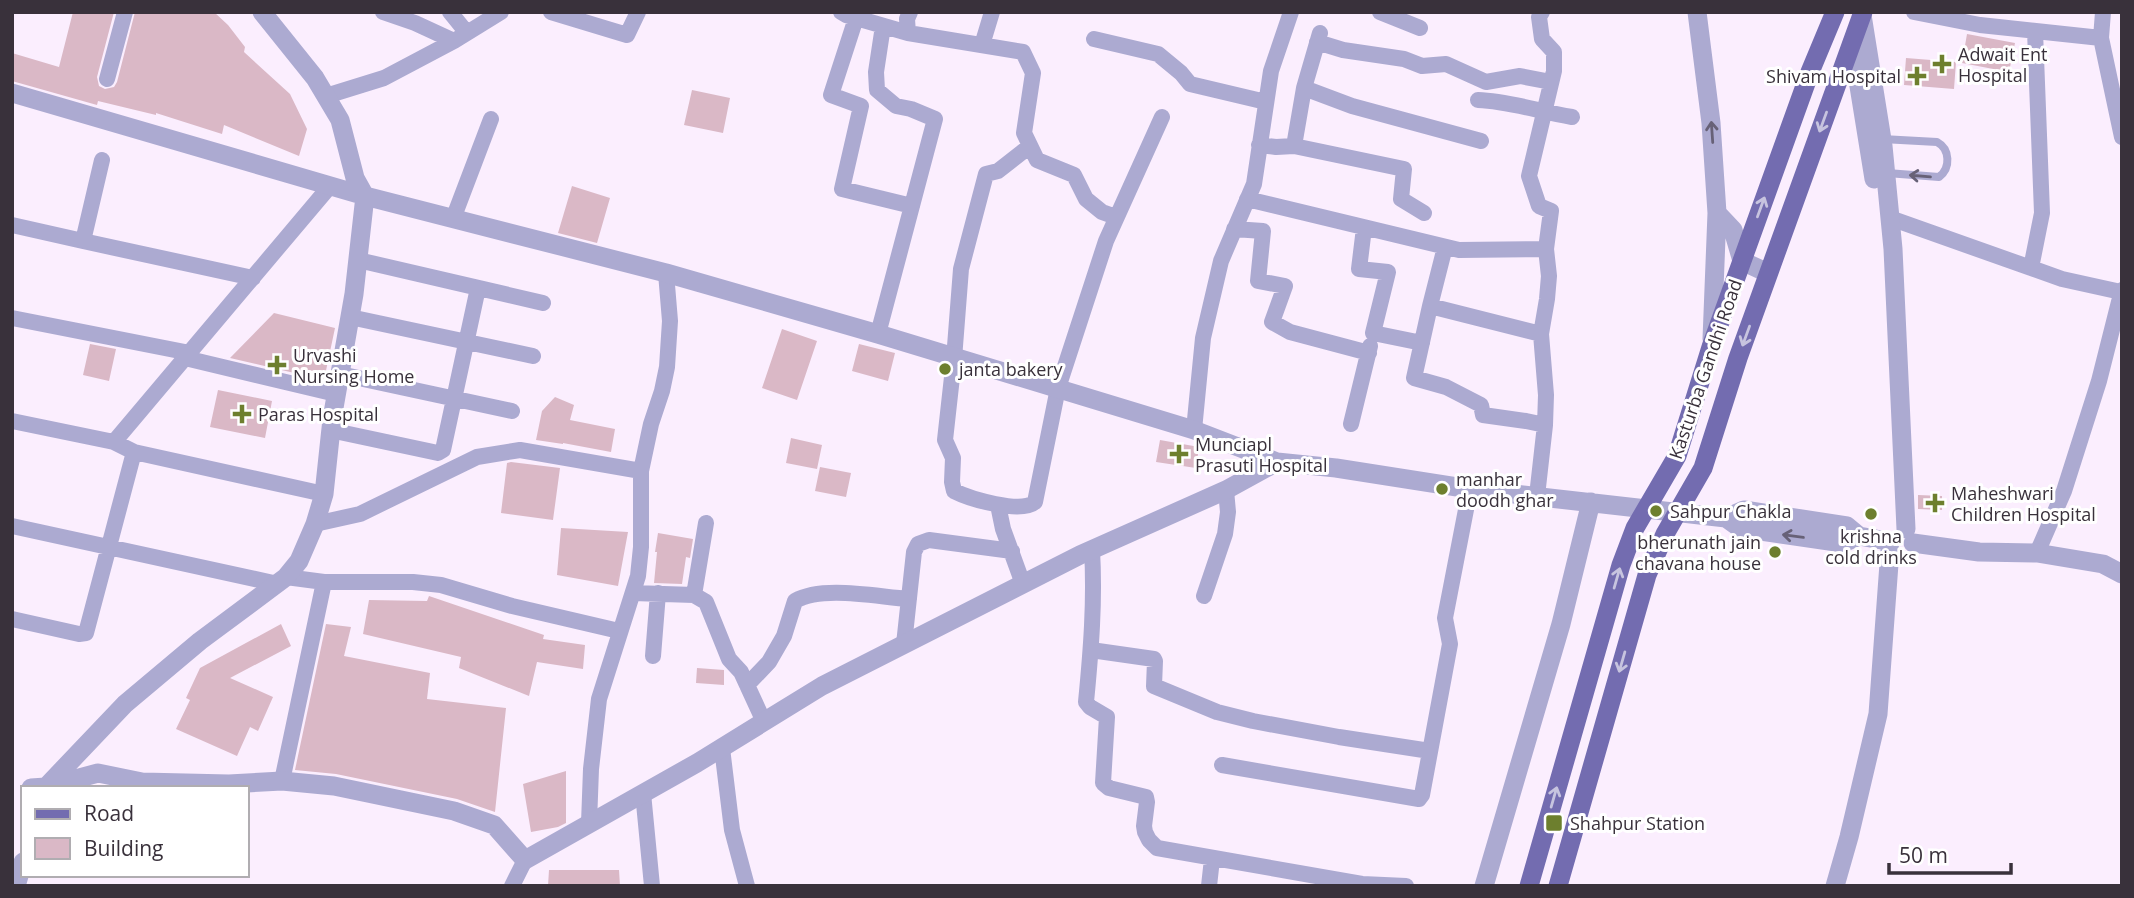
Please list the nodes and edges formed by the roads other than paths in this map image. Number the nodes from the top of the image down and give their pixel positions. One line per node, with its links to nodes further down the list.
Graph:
1 (125, 12): 29 (street)
2 (262, 12): 33 (street)
3 (383, 12): 24 (street)
4 (450, 12): 24 (street)
5 (501, 12): 19 (street)
6 (551, 12): 7 (street)
7 (638, 12)
8 (910, 12): 23 (street)
9 (992, 12): 28 (street)
10 (1291, 12): 35 (street)
11 (1380, 12): 21 (street)
12 (1542, 12): 30 (street)
13 (1697, 12): 53 (street, one-way to 13)
14 (1835, 12): 64 (main road, Kasturba Gandhi Road, one-way to 14)
15 (1914, 12): 22 (street)
16 (2103, 12): 25 (street)
17 (1863, 14): 27 (main road, Kasturba Gandhi Road); 41 (street)
18 (849, 15): 20 (street); 51 (street)
19 (486, 17): 24 (street)
20 (883, 26): 23 (street); 51 (street)
21 (1420, 28)
22 (2035, 31): 25 (street); 65 (street)
23 (908, 33): 28 (street)
24 (460, 37): 33 (street)
25 (2101, 38): 40 (street)
26 (1094, 39): 35 (street)
27 (1853, 43): 67 (main road, Kasturba Gandhi Road, one-way to 67); 110 (street)
28 (982, 45): 44 (street)
29 (107, 79)
30 (1551, 82): 31 (street); 36 (street)
31 (1304, 88): 42 (street); 45 (street)
32 (12, 93): 48 (street)
33 (326, 96): 49 (street)
34 (1478, 100): 36 (street)
35 (1266, 102): 43 (street)
36 (1544, 112): 38 (street); 62 (street)
37 (1162, 117): 54 (street)
38 (1572, 117)
39 (491, 119): 56 (street)
40 (2122, 137)
41 (1882, 139): 47 (street); 47 (lane, one-way to 47)
42 (1481, 141)
43 (1259, 145): 45 (street); 50 (street)
44 (1030, 146): 54 (street); 84 (street)
45 (1294, 146): 52 (street)
46 (102, 160): 60 (street)
47 (1885, 173): 55 (street)
48 (331, 186): 49 (street); 68 (street)
49 (365, 196): 56 (street); 63 (street)
50 (1247, 199): 58 (street); 59 (street)
51 (912, 206): 76 (street)
52 (1424, 213)
53 (1717, 213): 64 (street); 80 (street)
54 (1116, 217): 86 (street)
55 (1890, 218): 65 (street); 110 (street)
56 (453, 219): 66 (street)
57 (12, 225): 60 (street)
58 (1364, 228): 61 (street); 75 (street)
59 (1234, 229): 81 (street); 94 (street)
60 (83, 241): 68 (street)
61 (1445, 247): 62 (street); 72 (street)
62 (1546, 249): 77 (street)
63 (358, 260): 69 (street); 73 (street)
64 (1742, 261): 67 (street); 80 (main road, Kasturba Gandhi Road)
65 (2031, 268): 70 (street)
66 (667, 273): 76 (street); 98 (street)
67 (1768, 273): 106 (main road, Kasturba Gandhi Road, one-way to 106)
68 (253, 278): 82 (street)
69 (478, 288): 71 (street); 78 (street)
70 (2121, 291): 114 (street)
71 (543, 303)
72 (1430, 306): 77 (street); 79 (street)
73 (350, 317): 78 (street); 85 (street)
74 (12, 318): 82 (street)
75 (1373, 333): 79 (street); 81 (street)
76 (878, 334): 84 (street)
77 (1541, 334): 92 (street)
78 (467, 342): 83 (street); 88 (street)
79 (1422, 343): 92 (street)
80 (1712, 347): 105 (main road, Kasturba Gandhi Road)
81 (1369, 353): 91 (street)
82 (188, 355): 87 (street); 95 (street)
83 (533, 356)
84 (954, 359): 86 (street); 104 (street)
85 (340, 374): 87 (street); 88 (street)
86 (1058, 388): 94 (street); 104 (street)
87 (336, 394): 93 (street)
88 (454, 399): 89 (street); 93 (street)
89 (512, 411)
90 (12, 421): 95 (street)
91 (1351, 424)
92 (1545, 425): 102 (street)
93 (330, 430): 101 (street)
94 (1194, 430): 97 (street)
95 (114, 442): 96 (street)
96 (134, 452): 101 (street); 111 (street)
97 (1277, 462): 99 (street); 100 (street)
98 (641, 471): 108 (street); 120 (street)
99 (1226, 489): 112 (street); 123 (street)
100 (1470, 489): 102 (street); 133 (street)
101 (324, 494): 108 (street)
102 (1537, 496): 103 (street)
103 (1591, 502): 105 (street); 149 (street)
104 (998, 505): 113 (street)
105 (1646, 509): 106 (street); 150 (main road, Kasturba Gandhi Road, one-way to 105)
106 (1677, 512): 110 (street); 151 (main road, Kasturba Gandhi Road, one-way to 151)
107 (706, 523): 122 (street)
108 (315, 524): 117 (street)
109 (12, 526): 111 (street)
110 (1898, 541): 114 (street); 152 (street); 153 (street)
111 (108, 547): 117 (street); 125 (street)
112 (1092, 550): 119 (street); 128 (street)
113 (1012, 551): 119 (street); 124 (street)
114 (2037, 554): 115 (street)
115 (2112, 564): 116 (street)
116 (2122, 574)
117 (282, 580): 118 (street); 136 (street)
118 (324, 582): 126 (street); 135 (street)
119 (1023, 584): 127 (street)
120 (633, 593): 121 (street); 126 (street)
121 (658, 593): 122 (street); 129 (street)
122 (694, 595): 130 (street)
123 (1204, 596)
124 (909, 600): 127 (street); 130 (street)
125 (12, 619)
126 (619, 631): 139 (street)
127 (904, 644): 131 (street)
128 (1091, 650): 133 (street); 140 (street)
129 (653, 656)
130 (747, 685): 131 (street)
131 (764, 722): 132 (street)
132 (722, 748): 138 (street); 146 (street)
133 (1430, 751): 134 (street)
134 (1222, 765)
135 (282, 781): 137 (street); 141 (street)
136 (42, 786)
137 (45, 786)
138 (643, 793): 139 (street); 145 (street)
139 (589, 823): 141 (street)
140 (1212, 859): 147 (street); 148 (street)
141 (524, 860): 144 (street)
142 (21, 869): 143 (street)
143 (16, 886)
144 (512, 886)
145 (652, 886)
146 (747, 886)
147 (1209, 886)
148 (1406, 886)
149 (1484, 886)
150 (1529, 886)
151 (1558, 886)
152 (1835, 886)
153 (1847, 886)

